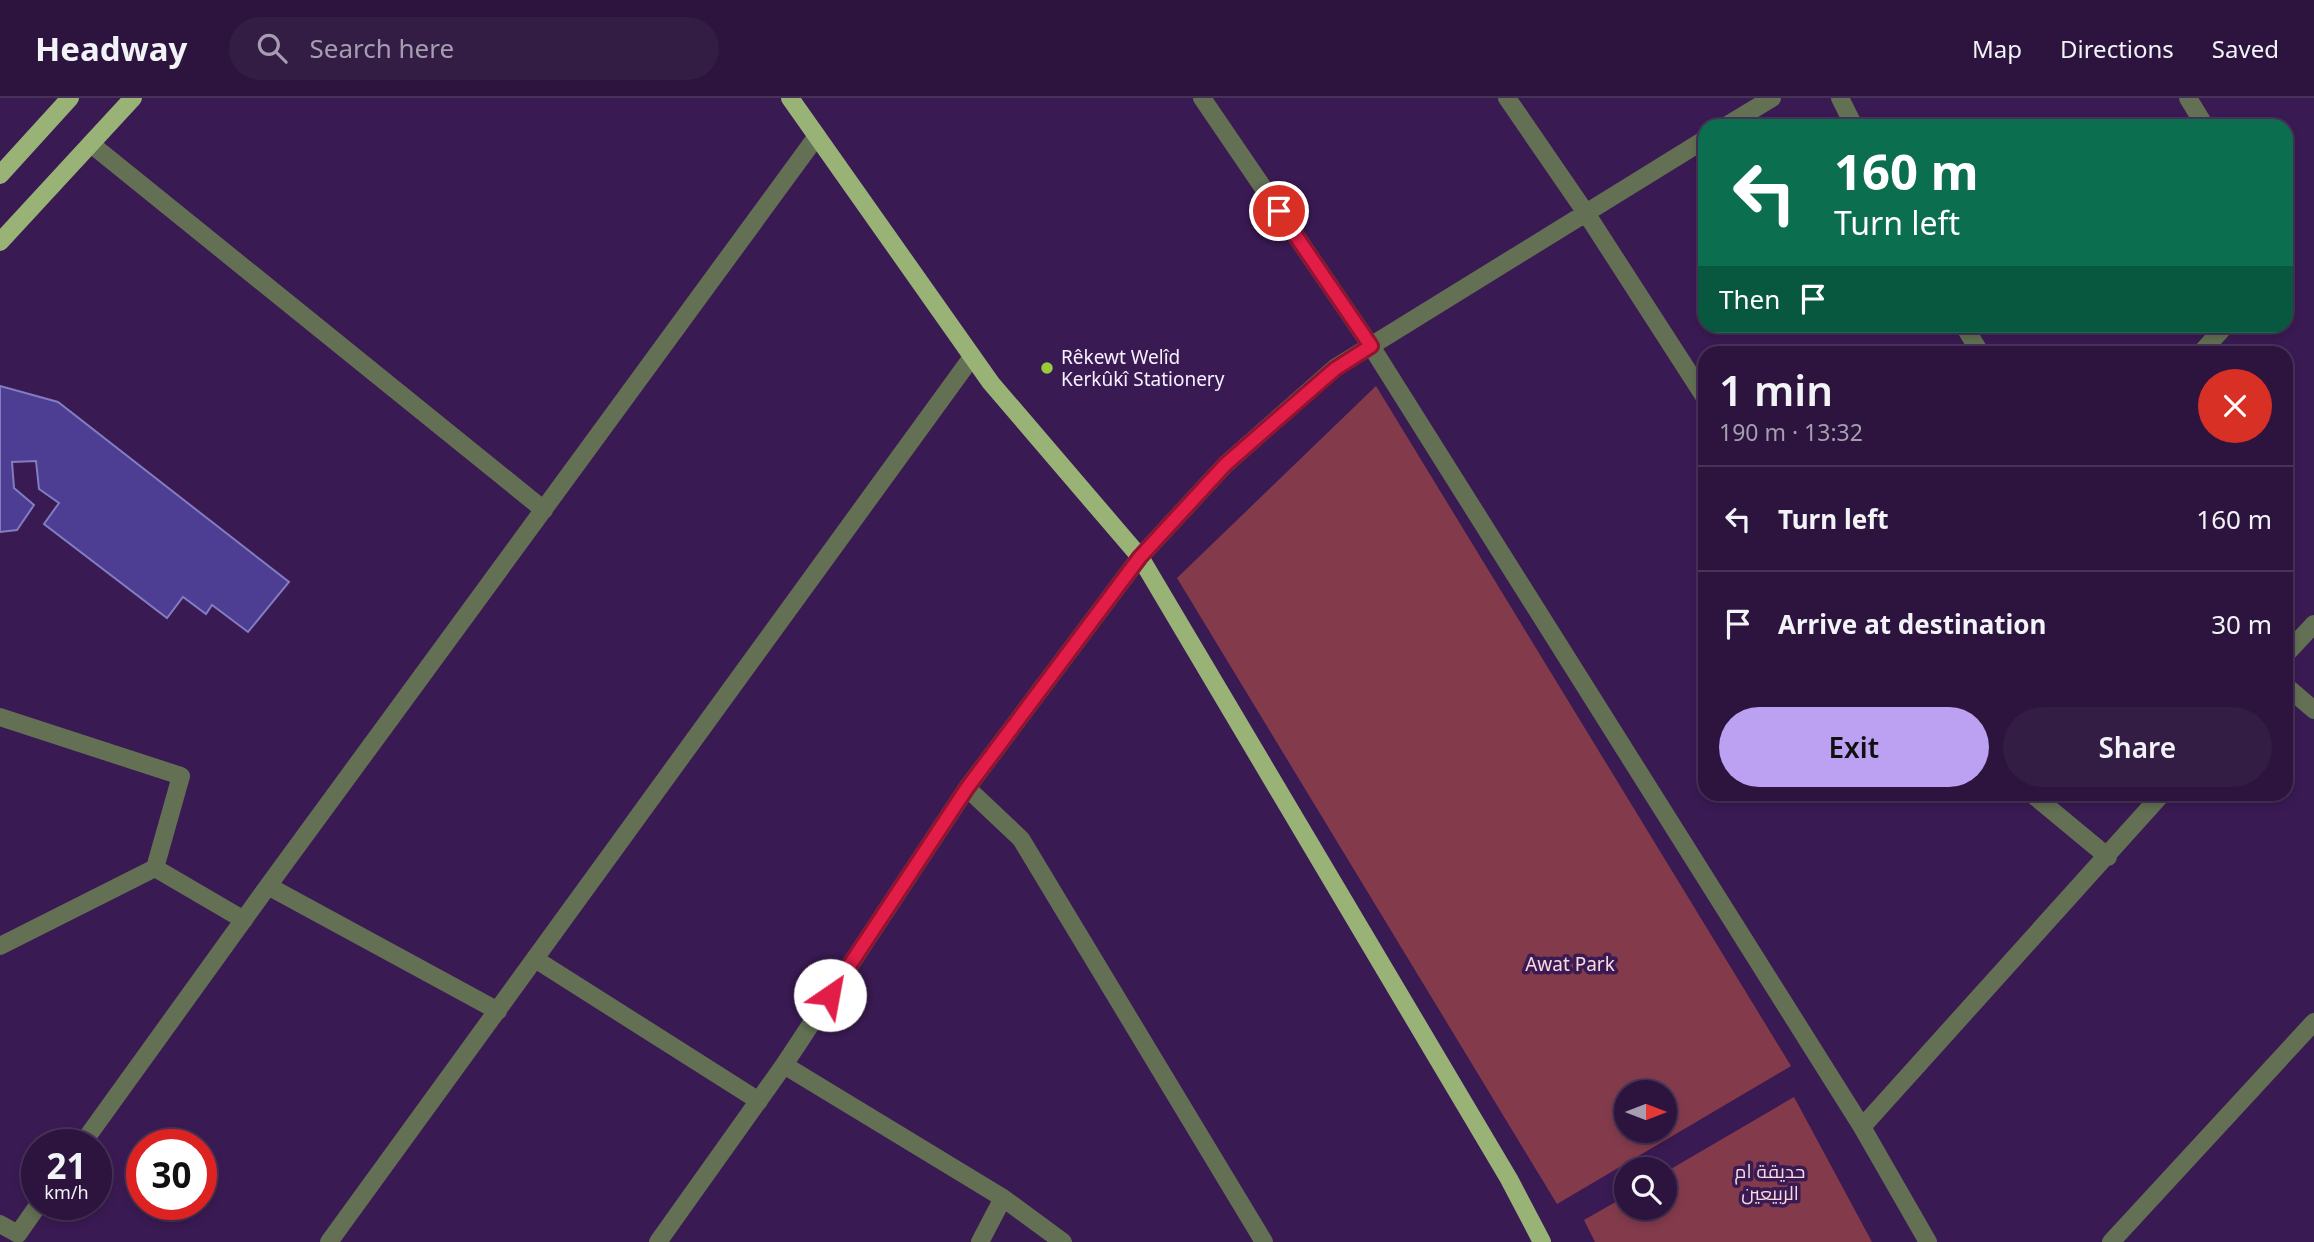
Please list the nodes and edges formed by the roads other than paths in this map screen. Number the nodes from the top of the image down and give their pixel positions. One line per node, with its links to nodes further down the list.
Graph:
1 (69, 98): 15 (main road)
2 (133, 98): 13 (main road)
3 (790, 98): 12 (main road)
4 (1202, 98): 18 (street)
5 (1507, 98): 16 (street)
6 (1772, 98): 9 (street)
7 (1840, 98): 10 (street)
8 (2188, 98): 11 (street)
9 (1738, 119)
10 (1850, 119)
11 (2200, 119)
12 (817, 136): 19 (main road); 21 (street)
13 (90, 144): 17 (main road); 21 (street)
14 (1698, 144): 16 (street)
15 (0, 175)
16 (1586, 213): 18 (street); 20 (street)
17 (0, 242)
18 (1371, 346): 22 (street); 41 (street)
19 (972, 357): 22 (main road); 36 (street)
20 (1698, 387)
21 (544, 510): 33 (street)
22 (1140, 557): 28 (street); 53 (main road)
23 (2314, 624): 24 (street)
24 (2293, 646)
25 (2293, 692): 26 (street)
26 (2314, 710)
27 (0, 717): 32 (street)
28 (967, 788): 39 (street); 52 (street)
29 (2040, 801): 31 (street)
30 (2156, 801): 31 (street)
31 (2108, 857): 41 (street)
32 (155, 868): 34 (street); 35 (street)
33 (268, 886): 34 (street); 37 (street)
34 (244, 920): 42 (street)
35 (0, 946)
36 (535, 959): 37 (street); 40 (street)
37 (498, 1011): 48 (street)
38 (2314, 1022): 55 (street)
39 (784, 1065): 40 (street); 43 (street)
40 (759, 1101): 49 (street)
41 (1862, 1127): 54 (street)
42 (93, 1129)
43 (1003, 1198): 50 (street); 51 (street)
44 (0, 1216): 47 (street)
45 (31, 1220): 47 (street)
46 (0, 1224): 47 (street)
47 (23, 1238)
48 (329, 1242)
49 (658, 1242)
50 (980, 1242)
51 (1063, 1242)
52 (1264, 1242)
53 (1542, 1242)
54 (1928, 1242)
55 (2111, 1242)

